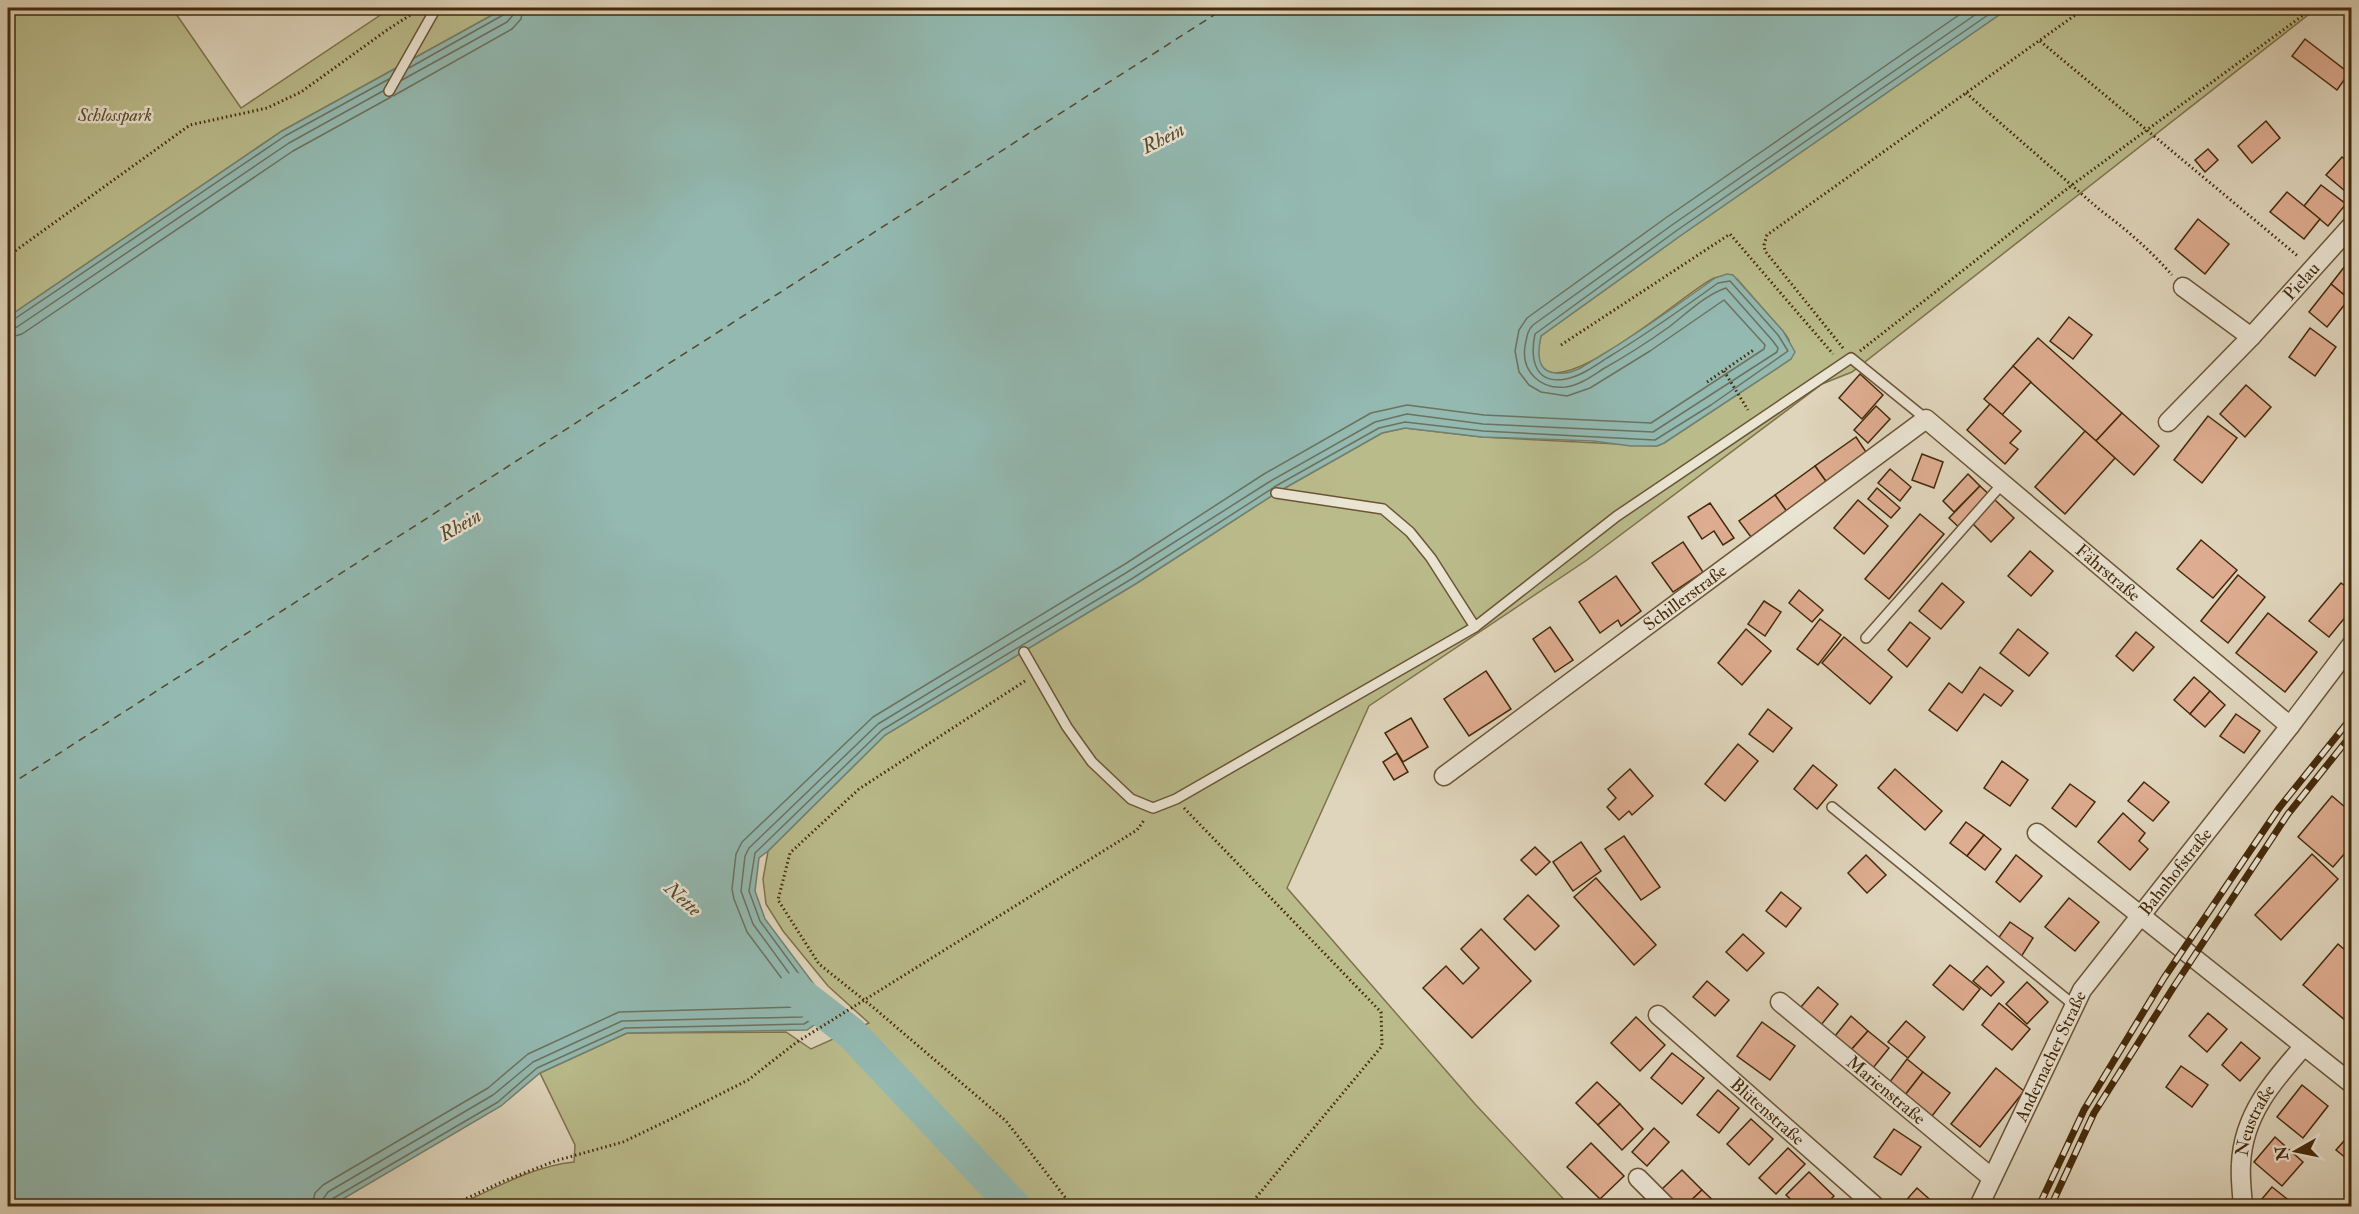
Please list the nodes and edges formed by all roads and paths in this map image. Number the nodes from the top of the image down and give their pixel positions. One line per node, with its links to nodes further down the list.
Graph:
1 (423, 8): 11 (path)
2 (436, 8): 6 (lane)
3 (2085, 8): 5 (path)
4 (2313, 8): 8 (path)
5 (2040, 41): 7 (path); 8 (path)
6 (389, 91)
7 (1965, 92): 9 (path); 17 (path)
8 (2146, 130): 9 (path); 12 (path)
9 (2072, 185): 13 (path); 17 (path)
10 (2352, 225): 12 (street, Pielau)
11 (8, 256)
12 (2313, 269): 14 (street, Pielau)
13 (2183, 287): 14 (street)
14 (2252, 337): 23 (street, Pielau)
15 (1561, 345): 18 (path)
16 (1755, 349): 19 (path)
17 (1851, 358): 18 (lane); 21 (lane)
18 (1842, 364): 22 (lane)
19 (1724, 371): 20 (path); 22 (path)
20 (1707, 382)
21 (1926, 419): 24 (street, Fährstraße); 32 (street, Schillerstraße)
22 (1756, 422): 26 (lane)
23 (2168, 422)
24 (2003, 483): 27 (lane); 31 (street, Fährstraße)
25 (1276, 493): 26 (lane)
26 (1475, 627): 33 (lane)
27 (1866, 638)
28 (2352, 644): 31 (street, Bahnhofstraße)
29 (1024, 652): 30 (lane)
30 (1036, 674): 35 (lane); 38 (path)
31 (2290, 726): 37 (street, Bahnhofstraße)
32 (1444, 776)
33 (1176, 799): 35 (lane); 48 (path)
34 (1832, 807): 40 (lane)
35 (1153, 808): 38 (path)
36 (2037, 833): 37 (street)
37 (2141, 916): 40 (street, Andernacher Straße); 42 (street, Bahnhofstraße)
38 (865, 1000): 46 (path); 47 (path)
39 (1780, 1002): 45 (street, Marienstraße)
40 (2075, 1006): 45 (street, Andernacher Straße)
41 (1658, 1015): 50 (street, Blütenstraße)
42 (2304, 1046): 43 (street, Bahnhofstraße); 52 (street, Neustraße)
43 (2352, 1084)
44 (1638, 1178): 49 (street)
45 (1992, 1178): 51 (street, Andernacher Straße)
46 (450, 1206)
47 (1072, 1206)
48 (1249, 1206)
49 (1666, 1206)
50 (1875, 1206)
51 (1979, 1206)
52 (2243, 1206)

